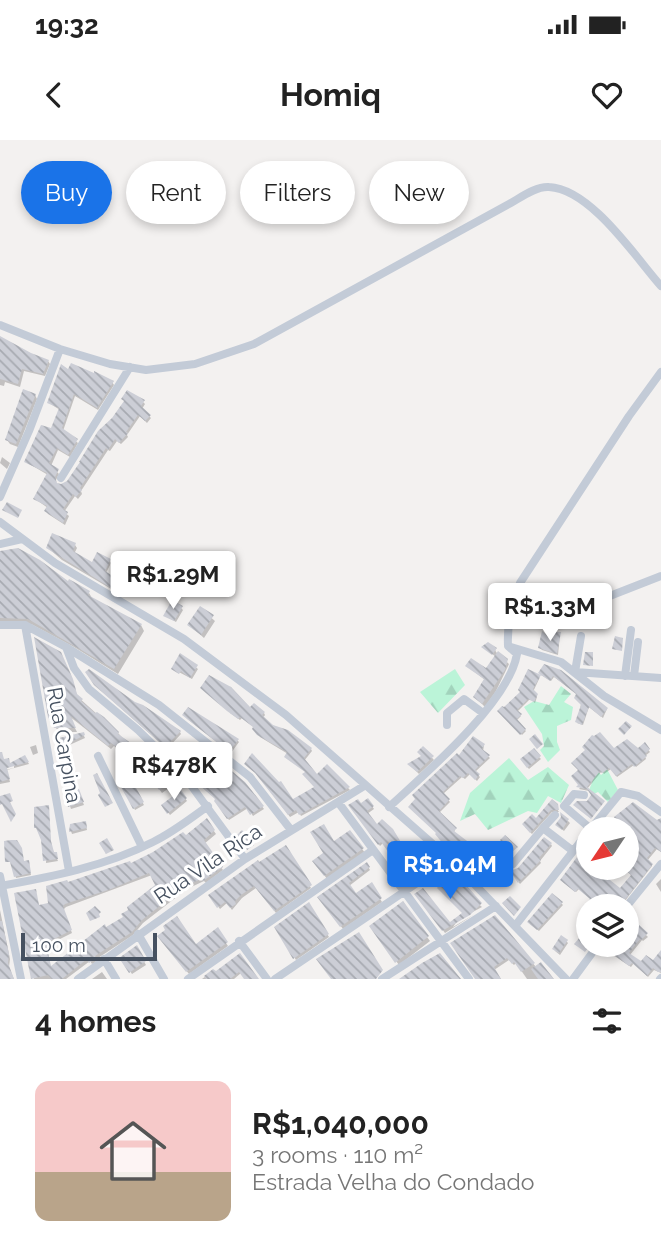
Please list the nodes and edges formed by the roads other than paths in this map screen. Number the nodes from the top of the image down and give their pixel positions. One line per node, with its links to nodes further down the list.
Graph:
1 (661, 286): 4 (street)
2 (0, 325): 3 (street)
3 (60, 349): 4 (street); 7 (street)
4 (131, 367): 6 (street)
5 (661, 372): 13 (street)
6 (61, 478)
7 (0, 497)
8 (0, 522): 9 (street)
9 (22, 539): 10 (street); 29 (street)
10 (0, 544)
11 (661, 576): 12 (street)
12 (551, 615): 13 (street); 17 (street)
13 (508, 622): 20 (street)
14 (0, 625): 15 (street)
15 (25, 625): 21 (street); 48 (street, Rua Carpina)
16 (631, 630): 23 (street)
17 (550, 631)
18 (581, 636): 22 (street)
19 (638, 642): 23 (street)
20 (508, 646): 22 (street); 25 (street)
21 (66, 647): 32 (street); 39 (street)
22 (575, 672): 23 (street); 27 (street)
23 (630, 676): 24 (street)
24 (661, 678)
25 (483, 713): 26 (street); 33 (street)
26 (447, 724)
27 (661, 730)
28 (98, 755): 40 (street)
29 (364, 786): 31 (street, Rua Vila Rica); 33 (street)
30 (584, 795): 36 (street)
31 (338, 802): 39 (street, Rua Vila Rica); 42 (street)
32 (208, 806): 40 (street); 44 (street)
33 (389, 807): 45 (street)
34 (661, 812): 37 (street)
35 (555, 815): 38 (street)
36 (576, 817)
37 (601, 817)
38 (543, 828): 43 (street); 46 (street)
39 (291, 830): 44 (street, Rua Vila Rica)
40 (142, 847): 48 (street)
41 (576, 847): 43 (street)
42 (373, 850): 50 (street); 55 (street)
43 (573, 851): 53 (street)
44 (245, 859): 54 (street, Rua Vila Rica)
45 (451, 860): 50 (street); 52 (street)
46 (513, 864)
47 (661, 864): 51 (street)
48 (69, 871): 49 (street)
49 (1, 882): 59 (street)
50 (404, 892): 56 (street); 65 (street)
51 (637, 894)
52 (496, 906): 53 (street); 56 (street)
53 (515, 926): 68 (street)
54 (138, 934): 58 (street, Rua Vila Rica); 62 (street)
55 (239, 942): 63 (street); 64 (street)
56 (440, 943): 66 (street); 67 (street)
57 (589, 957): 69 (street)
58 (104, 958): 60 (street, Rua Vila Rica); 61 (street)
59 (21, 979)
60 (78, 979)
61 (116, 979)
62 (164, 979)
63 (188, 979)
64 (267, 979)
65 (275, 979)
66 (382, 979)
67 (469, 979)
68 (566, 979)
69 (573, 979)

